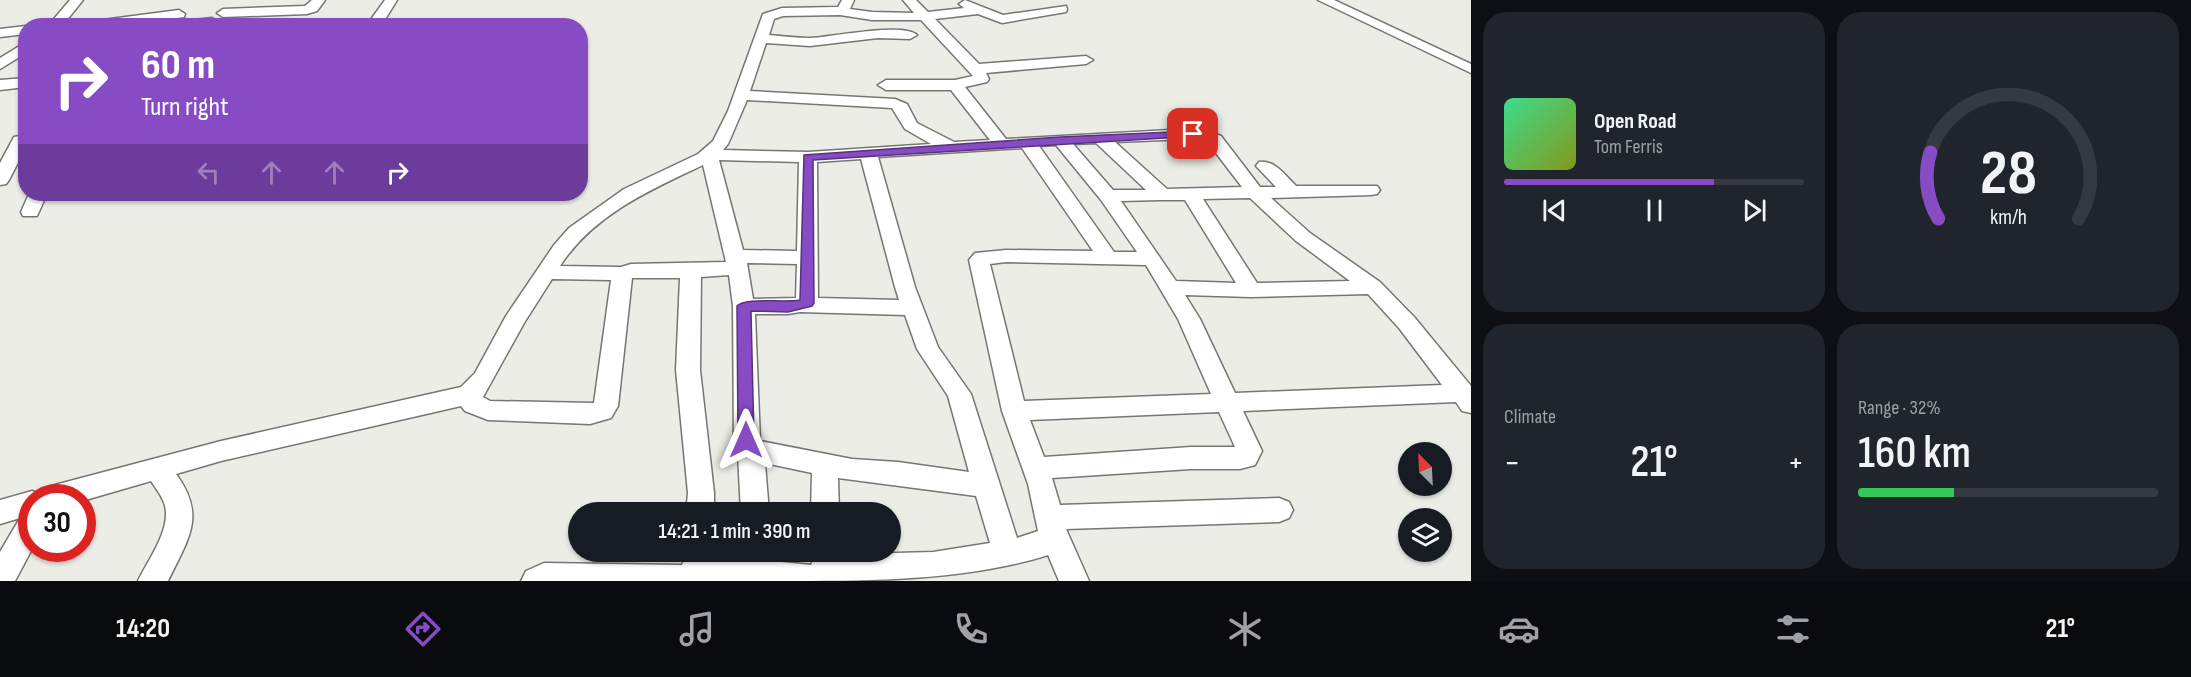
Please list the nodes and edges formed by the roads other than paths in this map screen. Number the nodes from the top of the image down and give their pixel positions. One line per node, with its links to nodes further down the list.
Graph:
1 (77, 0): 12 (street)
2 (237, 0): 13 (street)
3 (318, 0): 14 (street)
4 (391, 0): 15 (street)
5 (909, 0): 11 (street)
6 (957, 0): 10 (street)
7 (1324, 0): 28 (street)
8 (850, 9): 11 (street); 18 (street); 20 (street)
9 (1061, 9): 10 (street)
10 (978, 10): 11 (street)
11 (926, 16): 27 (street)
12 (61, 18)
13 (216, 18)
14 (236, 18)
15 (379, 18)
16 (18, 31): 17 (street)
17 (0, 33)
18 (865, 35): 19 (street); 20 (street)
19 (910, 35)
20 (760, 38): 33 (street)
21 (18, 45): 22 (street)
22 (0, 46)
23 (18, 51): 26 (street)
24 (18, 60): 26 (street)
25 (1086, 60): 27 (street)
26 (3, 63)
27 (976, 69): 32 (street)
28 (1471, 69)
29 (18, 83): 30 (street)
30 (0, 85)
31 (886, 85): 32 (street)
32 (955, 85): 39 (street)
33 (741, 95): 40 (street); 43 (street)
34 (1100, 138): 35 (street); 50 (street); 52 (street)
35 (1060, 140): 37 (street); 51 (street)
36 (18, 142): 38 (street)
37 (1027, 142): 39 (street); 56 (street)
38 (0, 144)
39 (1002, 144): 40 (street)
40 (951, 147): 42 (street)
41 (18, 149): 46 (street)
42 (868, 153): 44 (street); 67 (street)
43 (709, 155): 44 (street); 58 (street); 60 (street)
44 (808, 157): 55 (street)
45 (1265, 166): 48 (street)
46 (0, 180)
47 (1371, 190): 48 (street)
48 (1293, 193): 50 (street)
49 (1191, 195): 50 (street); 52 (street); 64 (street)
50 (1257, 195): 62 (street)
51 (1108, 196): 52 (street); 57 (street)
52 (1164, 196)
53 (35, 201): 54 (street)
54 (30, 212)
55 (807, 258): 58 (street); 65 (street)
56 (1108, 258): 57 (street); 71 (street)
57 (1152, 259): 63 (street)
58 (736, 262): 59 (street); 66 (street)
59 (691, 271): 61 (street); 78 (street)
60 (546, 272): 61 (street); 68 (street)
61 (622, 274): 68 (street)
62 (1373, 287): 64 (street); 69 (street)
63 (1169, 288): 64 (street); 70 (street)
64 (1251, 290)
65 (802, 305): 66 (street); 67 (street)
66 (744, 306): 72 (street)
67 (912, 308): 77 (street)
68 (466, 396): 75 (street)
69 (1467, 398): 70 (street)
70 (1229, 403): 71 (street); 74 (street)
71 (1014, 411): 74 (street)
72 (751, 449): 73 (street); 79 (street)
73 (825, 465): 77 (street); 80 (street)
74 (1035, 468): 84 (street)
75 (156, 469): 76 (street); 91 (street)
76 (96, 486)
77 (987, 486): 86 (street)
78 (699, 502)
79 (754, 502)
80 (825, 502)
81 (18, 507): 83 (street)
82 (1279, 510): 84 (street)
83 (0, 512)
84 (1051, 525): 86 (street); 93 (street)
85 (18, 548): 90 (street)
86 (1007, 553): 89 (street)
87 (758, 563): 88 (street); 89 (street)
88 (694, 570): 92 (street)
89 (825, 570)
90 (0, 579)
91 (153, 581)
92 (536, 581)
93 (1074, 581)

